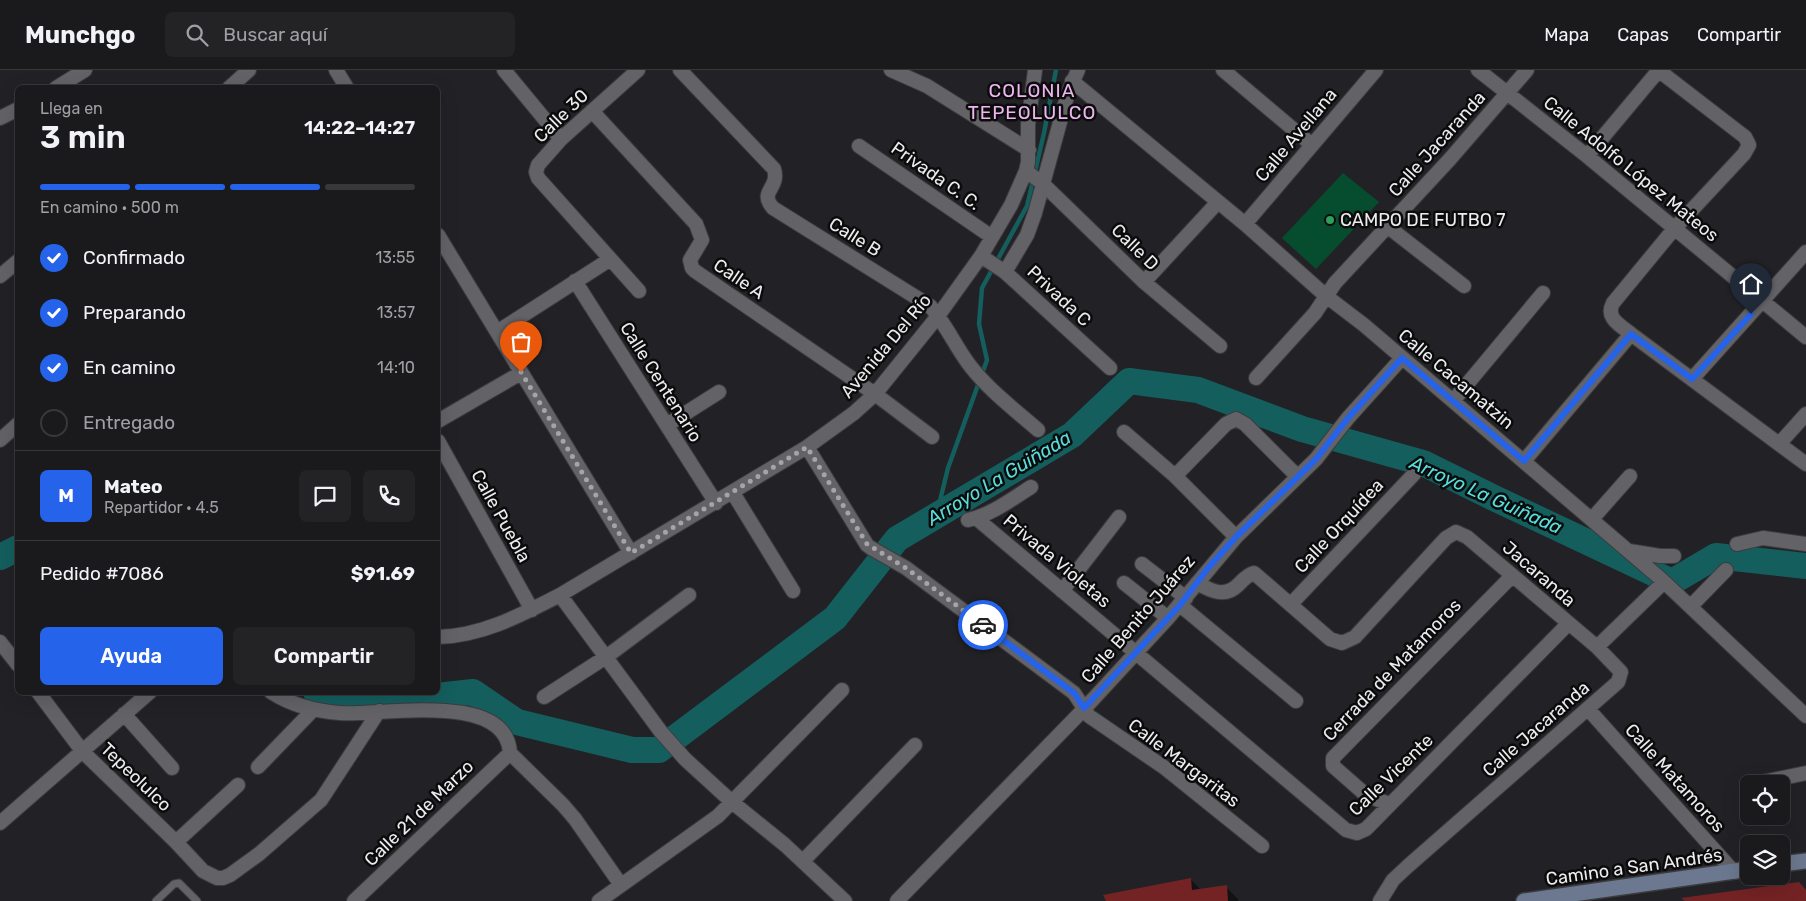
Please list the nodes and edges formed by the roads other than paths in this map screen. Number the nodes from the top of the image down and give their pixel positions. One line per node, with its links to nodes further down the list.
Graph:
1 (85, 70): 15 (street)
2 (249, 70): 16 (street)
3 (336, 70): 17 (street)
4 (504, 70): 22 (street)
5 (638, 70): 20 (street, Calle 30)
6 (680, 70): 47 (street, Calle B)
7 (891, 70): 25 (street)
8 (1035, 70): 25 (street, Avenida Del Río)
9 (1223, 70): 23 (street)
10 (1376, 70): 23 (street, Calle Avellana)
11 (1478, 70): 18 (street, Calle Adolfo López Mateos)
12 (1527, 70): 18 (street, Calle Jacaranda)
13 (1659, 70): 26 (street); 31 (street)
14 (1075, 75): 27 (street); 28 (street, Calle Cacamatzin)
15 (61, 85)
16 (232, 85)
17 (345, 85)
18 (1508, 94): 26 (street, Calle Adolfo López Mateos); 30 (street, Calle Jacaranda)
19 (15, 110): 21 (street)
20 (592, 111): 22 (street, Calle 30); 58 (street, Calle A)
21 (0, 118)
22 (561, 139): 36 (street, Calle 30)
23 (1312, 145): 29 (street, Calle Avellana)
24 (859, 146): 33 (street, Privada C. C.)
25 (1029, 150): 27 (street, Avenida Del Río)
26 (1587, 156): 31 (street, Calle Adolfo López Mateos)
27 (1034, 177): 33 (street, Avenida Del Río); 38 (street); 41 (street, Calle D)
28 (1218, 202): 29 (street, Calle Cacamatzin); 41 (street)
29 (1245, 224): 45 (street, Calle Cacamatzin)
30 (1387, 226): 42 (street); 45 (street, Calle Jacaranda)
31 (1674, 229): 46 (street, Calle Adolfo López Mateos); 49 (street)
32 (440, 237): 48 (street)
33 (992, 237): 35 (street, Avenida Del Río)
34 (1806, 252): 46 (street)
35 (985, 259): 38 (street, Privada C); 47 (street, Avenida Del Río)
36 (609, 260): 40 (street); 43 (street)
37 (15, 264): 39 (street)
38 (1004, 271): 53 (street, Privada C)
39 (0, 276)
40 (575, 281): 48 (street); 62 (street, Calle Centenario)
41 (1144, 282): 51 (street, Calle D)
42 (1464, 286)
43 (639, 291)
44 (1543, 294): 59 (street)
45 (1326, 296): 52 (street, Calle Cacamatzin); 55 (street, Calle Jacaranda)
46 (1763, 301): 50 (street, Calle Adolfo López Mateos); 56 (street)
47 (938, 316): 58 (street, Avenida Del Río); 64 (street, Calle B)
48 (497, 332): 54 (street)
49 (1631, 334): 56 (street); 71 (street)
50 (1806, 337)
51 (1220, 346)
52 (1402, 358): 59 (street, Calle Cacamatzin); 75 (street, Calle Benito Juárez)
53 (1110, 368)
54 (521, 372): 61 (street); 85 (street)
55 (1256, 378)
56 (1692, 379): 69 (street)
57 (720, 392): 62 (street)
58 (875, 394): 66 (street, Calle A); 70 (street, Avenida Del Río)
59 (1453, 401): 71 (street, Calle Cacamatzin)
60 (1806, 414): 69 (street)
61 (440, 420)
62 (667, 426): 79 (street, Calle Centenario)
63 (15, 427): 67 (street)
64 (1038, 430)
65 (1124, 432): 74 (street)
66 (932, 436)
67 (0, 440)
68 (440, 444): 101 (street, Calle Puebla)
69 (1779, 444): 72 (street)
70 (807, 447): 78 (street, Avenida Del Río); 116 (street, Calle Margaritas)
71 (1524, 461): 81 (street, Calle Cacamatzin)
72 (1806, 464)
73 (1414, 474): 99 (street, Calle Orquídea)
74 (1175, 476): 75 (street); 82 (street)
75 (1297, 476): 82 (street, Calle Benito Juárez)
76 (1630, 476): 81 (street)
77 (1031, 487): 95 (street, Privada Violetas)
78 (734, 492): 79 (street, Avenida Del Río); 94 (street)
79 (716, 503): 85 (street, Avenida Del Río)
80 (1120, 517): 95 (street)
81 (1592, 519): 86 (street, Calle Cacamatzin)
82 (1236, 537): 93 (street, Calle Benito Juárez)
83 (1738, 544): 84 (street)
84 (1806, 544)
85 (631, 553): 96 (street, Avenida Del Río)
86 (1631, 553): 87 (street); 91 (street, Calle Cacamatzin)
87 (1674, 556)
88 (1142, 564): 98 (street)
89 (1726, 570): 100 (street)
90 (1512, 576): 99 (street, Jacaranda); 103 (street, Jacaranda); 131 (street, Cerrada de Matamoros)
91 (1662, 580): 100 (street, Calle Cacamatzin); 106 (street)
92 (1124, 583): 102 (street)
93 (1197, 583): 98 (street, Calle Benito Juárez); 99 (street)
94 (793, 590)
95 (1062, 591): 107 (street, Privada Violetas)
96 (560, 595): 101 (street, Avenida Del Río); 108 (street)
97 (689, 595): 108 (street)
98 (1183, 602): 102 (street, Calle Benito Juárez); 115 (street)
99 (1292, 604)
100 (1690, 606): 121 (street, Calle Cacamatzin)
101 (532, 610): 104 (street, Avenida Del Río)
102 (1168, 618): 107 (street, Calle Benito Juárez)
103 (1568, 624): 106 (street, Jacaranda); 131 (street, Calle Vicente)
104 (440, 637)
105 (0, 642): 109 (street)
106 (1597, 647): 117 (street, Calle Jacaranda)
107 (1136, 652): 116 (street, Calle Benito Juárez); 131 (street, Calle Vicente)
108 (606, 657): 114 (street); 130 (street)
109 (15, 661)
110 (842, 690): 130 (street)
111 (40, 695): 123 (street, Tepeolulco)
112 (146, 695): 120 (street)
113 (277, 695): 118 (street)
114 (544, 697)
115 (1296, 701)
116 (1084, 708): 134 (street, Calle Margaritas); 146 (street, Calle Benito Juárez)
117 (1588, 709): 138 (street, Calle Matamoros); 147 (street, Calle Jacaranda)
118 (313, 710): 119 (street); 125 (street)
119 (379, 711): 124 (street); 133 (street, Tepeolulco)
120 (124, 714): 123 (street); 126 (street)
121 (1806, 716)
122 (915, 745): 135 (street)
123 (83, 752): 132 (street); 133 (street, Tepeolulco)
124 (510, 753): 140 (street); 143 (street, Calle 21 de Marzo)
125 (258, 767)
126 (172, 768)
127 (1806, 773): 128 (street)
128 (1790, 776)
129 (238, 785): 133 (street)
130 (732, 802): 135 (street); 140 (street)
131 (1390, 804)
132 (0, 823)
133 (176, 842)
134 (1262, 846)
135 (803, 861): 145 (street)
136 (1806, 861): 137 (main road)
137 (1790, 863)
138 (1740, 869)
139 (1740, 870): 148 (main road, Camino a San Andrés)
140 (621, 885): 144 (street)
141 (156, 901): 142 (lane)
142 (197, 901)
143 (354, 901)
144 (599, 901)
145 (845, 901)
146 (897, 901)
147 (1380, 901)
148 (1524, 901)

